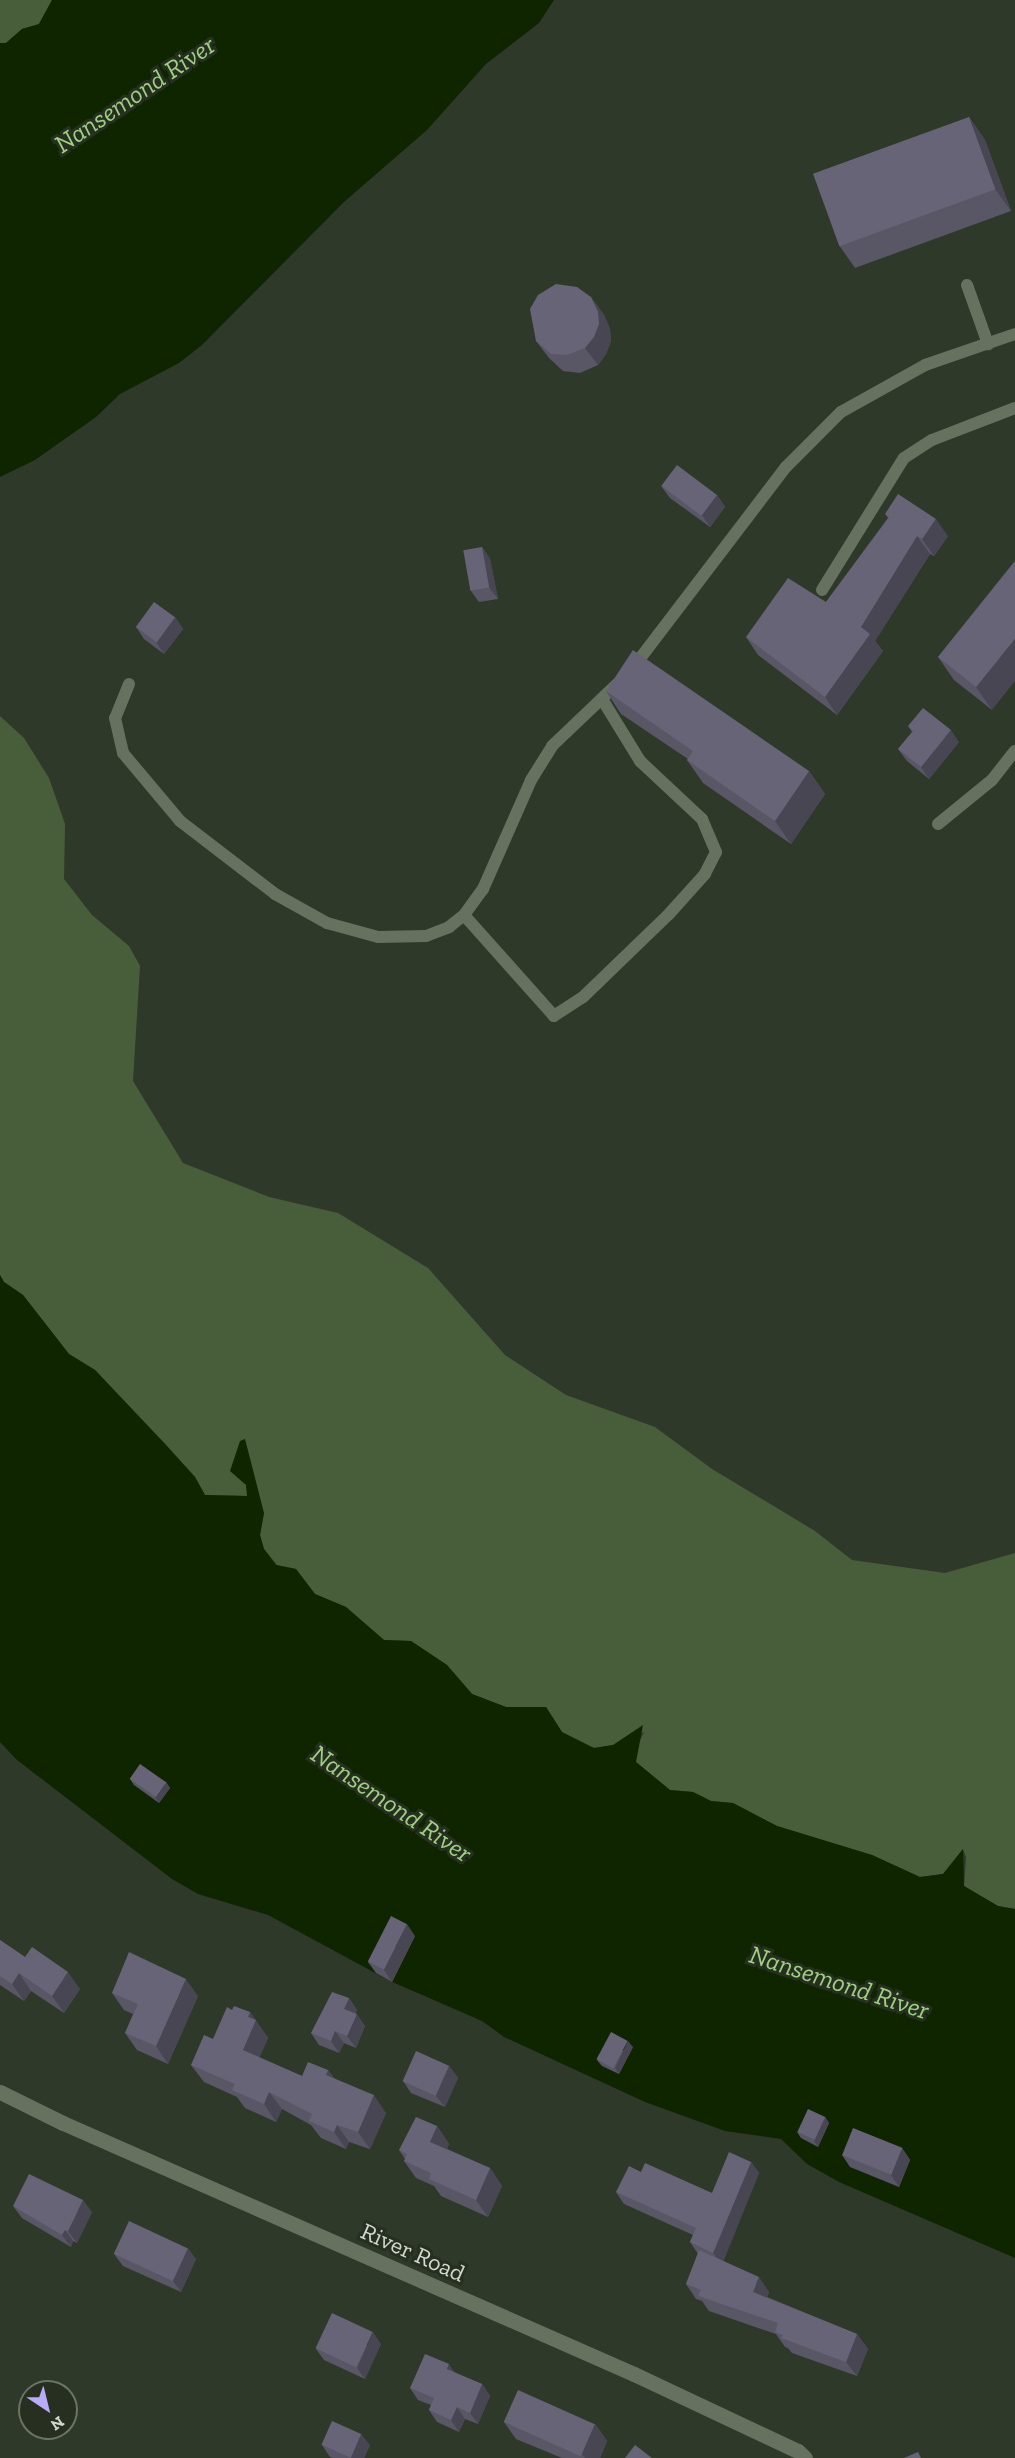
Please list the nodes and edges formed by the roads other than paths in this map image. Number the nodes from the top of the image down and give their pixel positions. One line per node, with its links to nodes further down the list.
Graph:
1 (967, 285): 3 (lane)
2 (1015, 334): 3 (lane)
3 (988, 344): 7 (lane)
4 (1015, 408): 5 (lane)
5 (822, 590)
6 (129, 684): 10 (lane)
7 (602, 699): 10 (lane); 10 (lane)
8 (1015, 751): 9 (lane)
9 (938, 824)
10 (464, 915)
11 (0, 2092): 12 (street, River Road)
12 (805, 2458)

